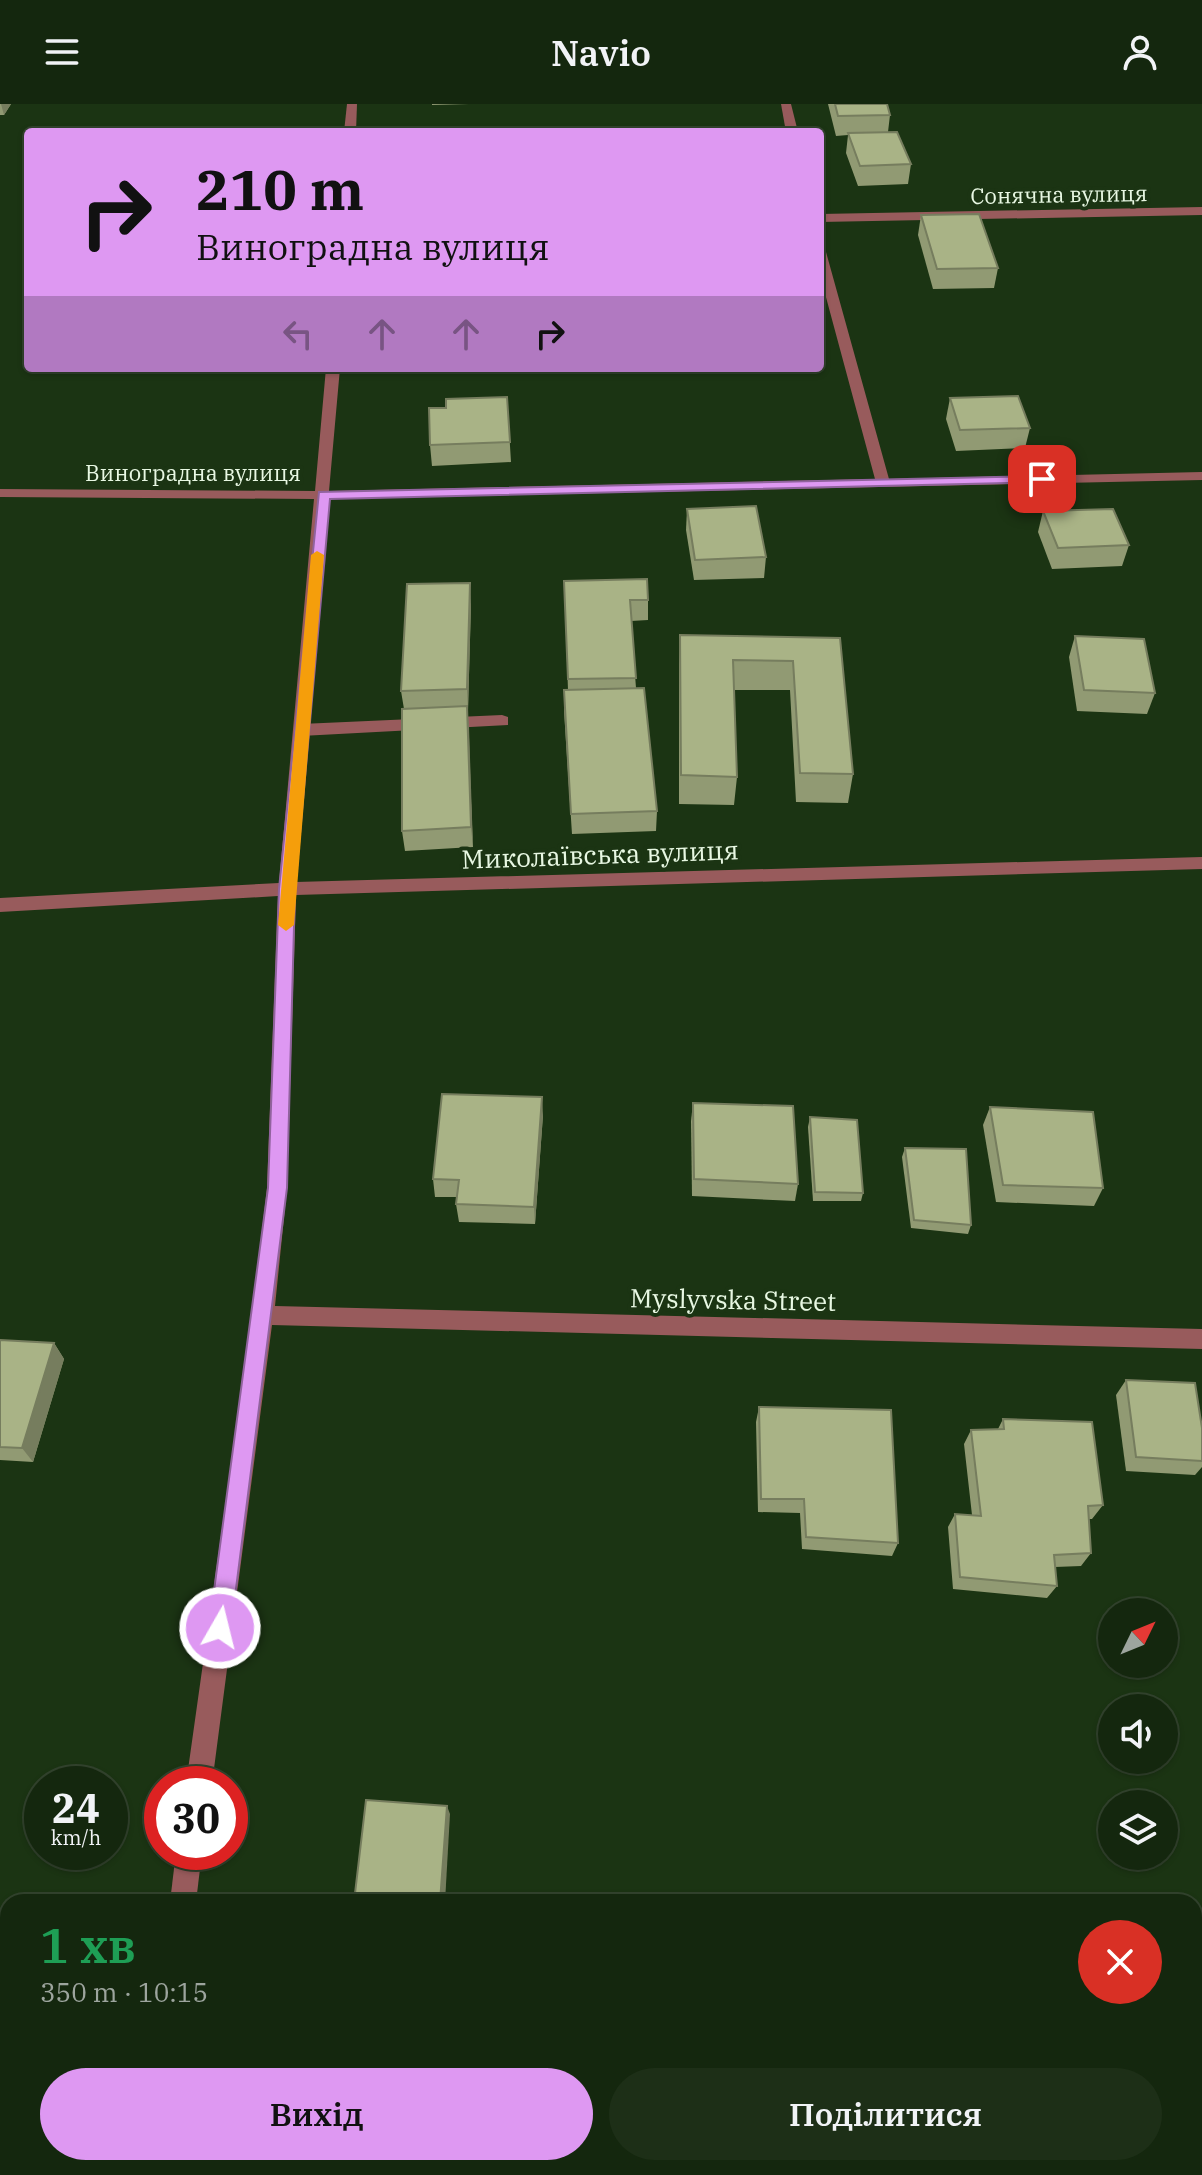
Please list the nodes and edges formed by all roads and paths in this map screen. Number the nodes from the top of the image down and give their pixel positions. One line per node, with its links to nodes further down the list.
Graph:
1 (352, 104): 3 (street)
2 (786, 104): 4 (street)
3 (350, 128)
4 (791, 128)
5 (1202, 211): 6 (street, Сонячна вулиця)
6 (824, 218)
7 (824, 267): 10 (street)
8 (333, 372): 12 (street)
9 (1202, 476): 10 (street, Виноградна вулиця)
10 (883, 483): 12 (street, Виноградна вулиця)
11 (0, 493): 12 (street, Виноградна вулиця)
12 (323, 495): 14 (street)
13 (502, 721): 14 (street)
14 (301, 730): 16 (street)
15 (1202, 863): 16 (street, Миколаївська вулиця)
16 (287, 889): 17 (street, Миколаївська вулиця); 18 (street)
17 (0, 905)
18 (263, 1315): 19 (street, Myslyvska Street); 20 (street)
19 (1202, 1339)
20 (201, 1766)
21 (187, 1870): 22 (street)
22 (184, 1894)

